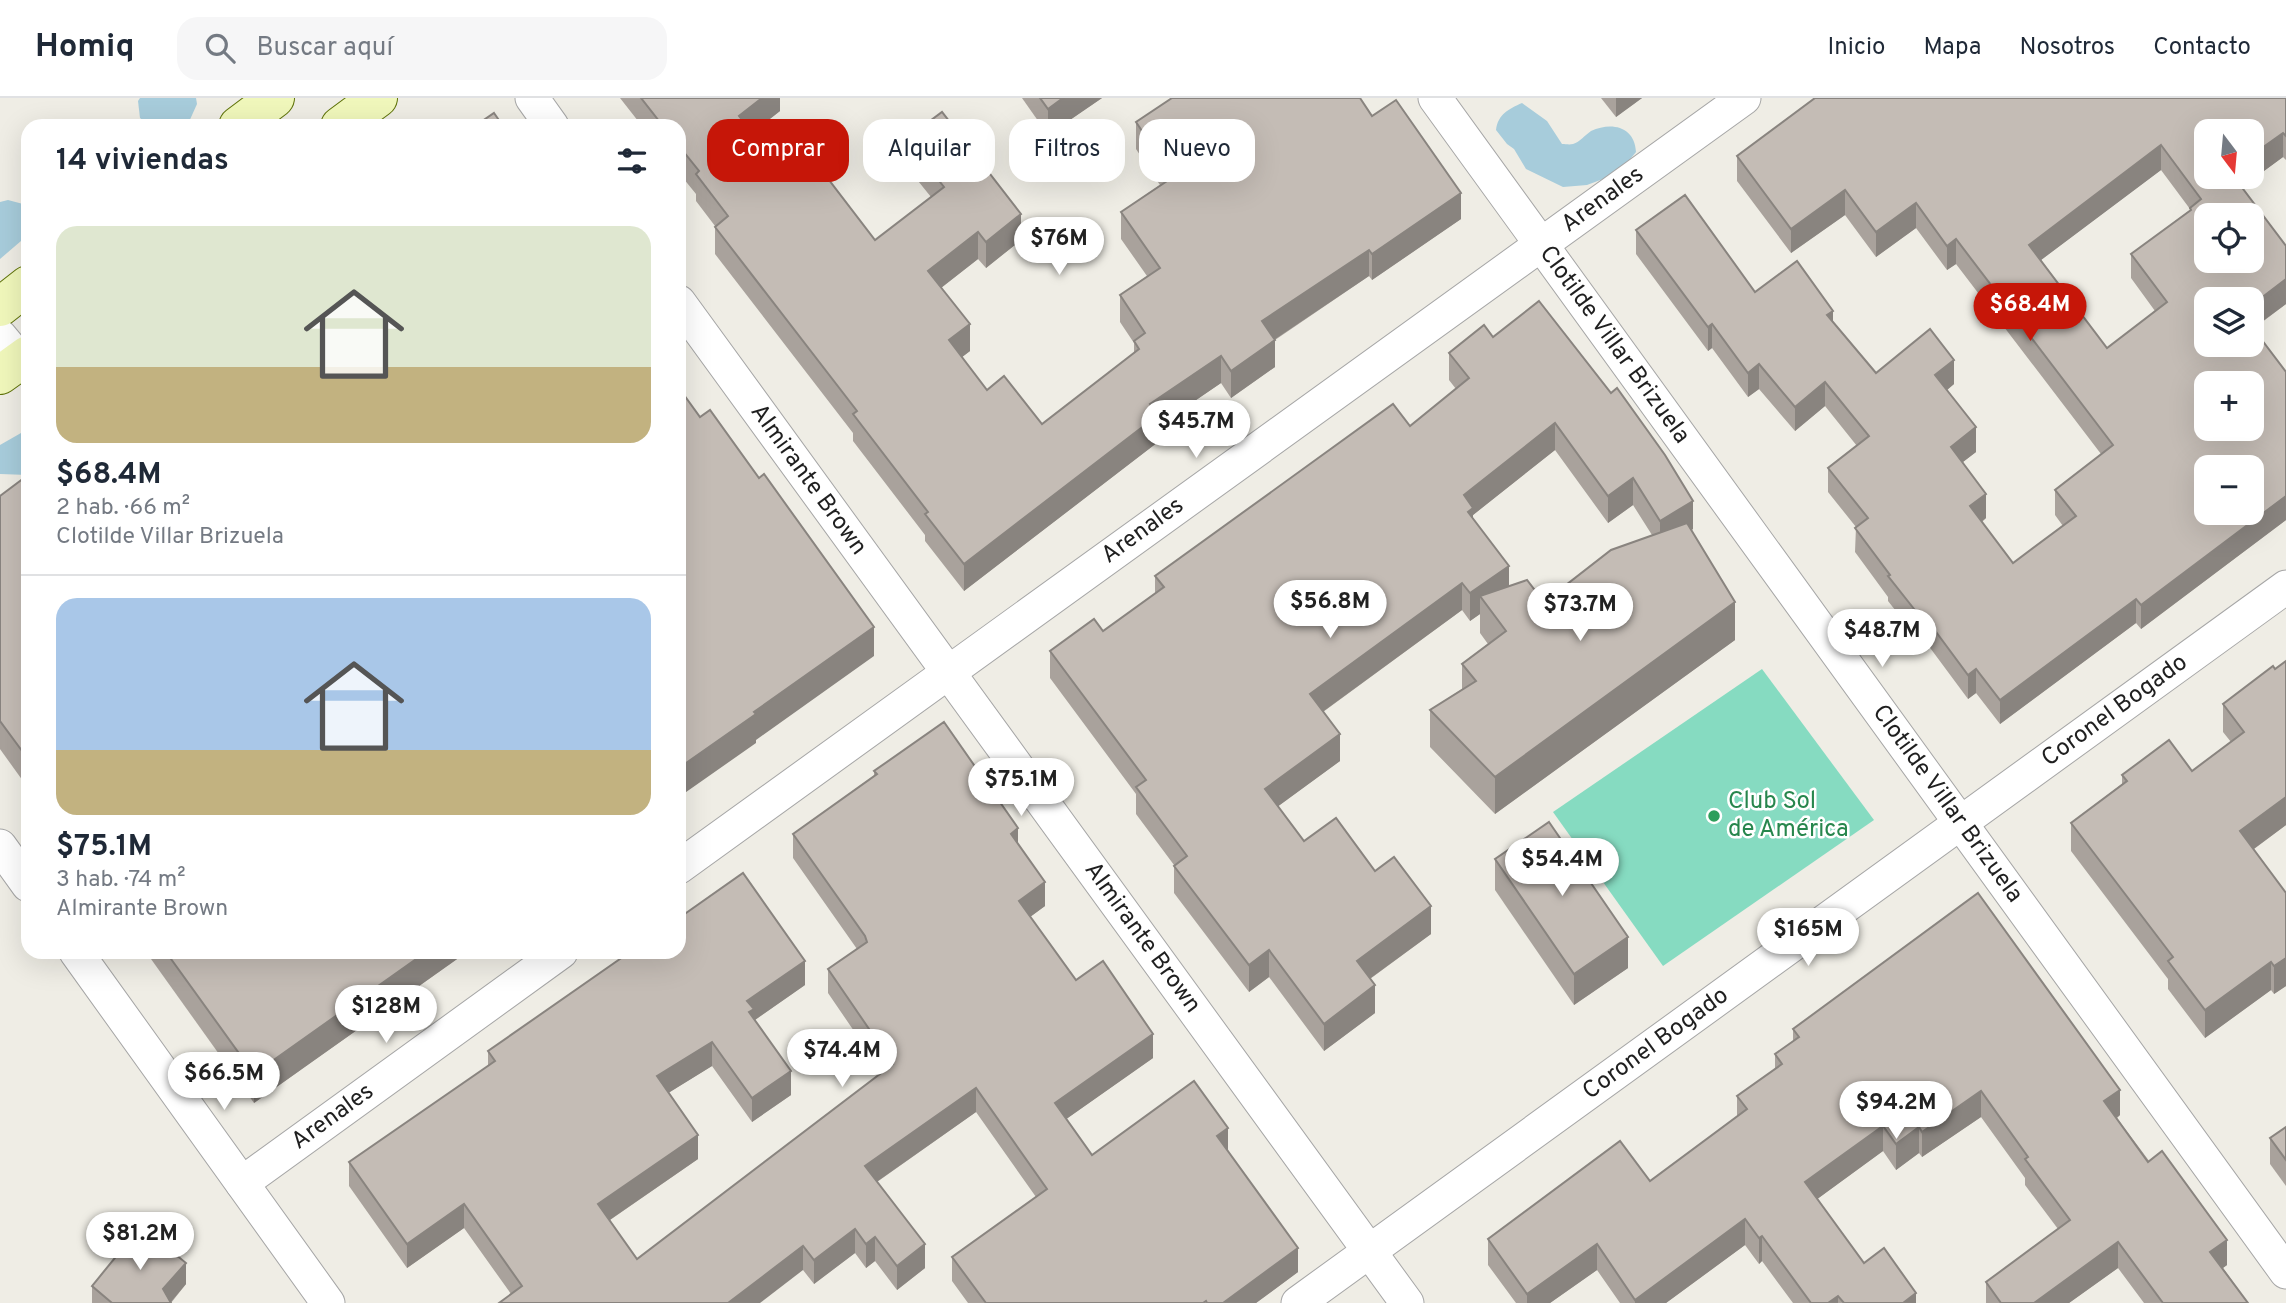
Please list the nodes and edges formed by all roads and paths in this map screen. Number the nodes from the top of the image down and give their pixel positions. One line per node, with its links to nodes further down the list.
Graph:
1 (275, 98): 6 (main road)
2 (378, 98): 7 (main road)
3 (532, 98): 8 (street)
4 (1435, 98): 9 (street, Clotilde Villar Brizuela)
5 (1744, 98): 9 (street, Arenales)
6 (248, 119)
7 (350, 119)
8 (547, 119)
9 (1541, 245): 14 (street, Arenales); 15 (street, Clotilde Villar Brizuela)
10 (21, 290): 11 (main road)
11 (0, 307)
12 (686, 312): 14 (street, Almirante Brown)
13 (2286, 587): 15 (street, Coronel Bogado)
14 (948, 672): 17 (street, Arenales); 22 (street, Almirante Brown)
15 (1961, 823): 22 (street, Coronel Bogado); 23 (street, Clotilde Villar Brizuela)
16 (0, 846): 18 (street)
17 (686, 862)
18 (21, 875)
19 (81, 959): 21 (street)
20 (551, 959): 21 (street, Arenales)
21 (242, 1183): 24 (street)
22 (1370, 1252): 25 (street, Coronel Bogado); 26 (street, Almirante Brown)
23 (2286, 1272)
24 (328, 1303)
25 (1298, 1303)
26 (1407, 1303)

